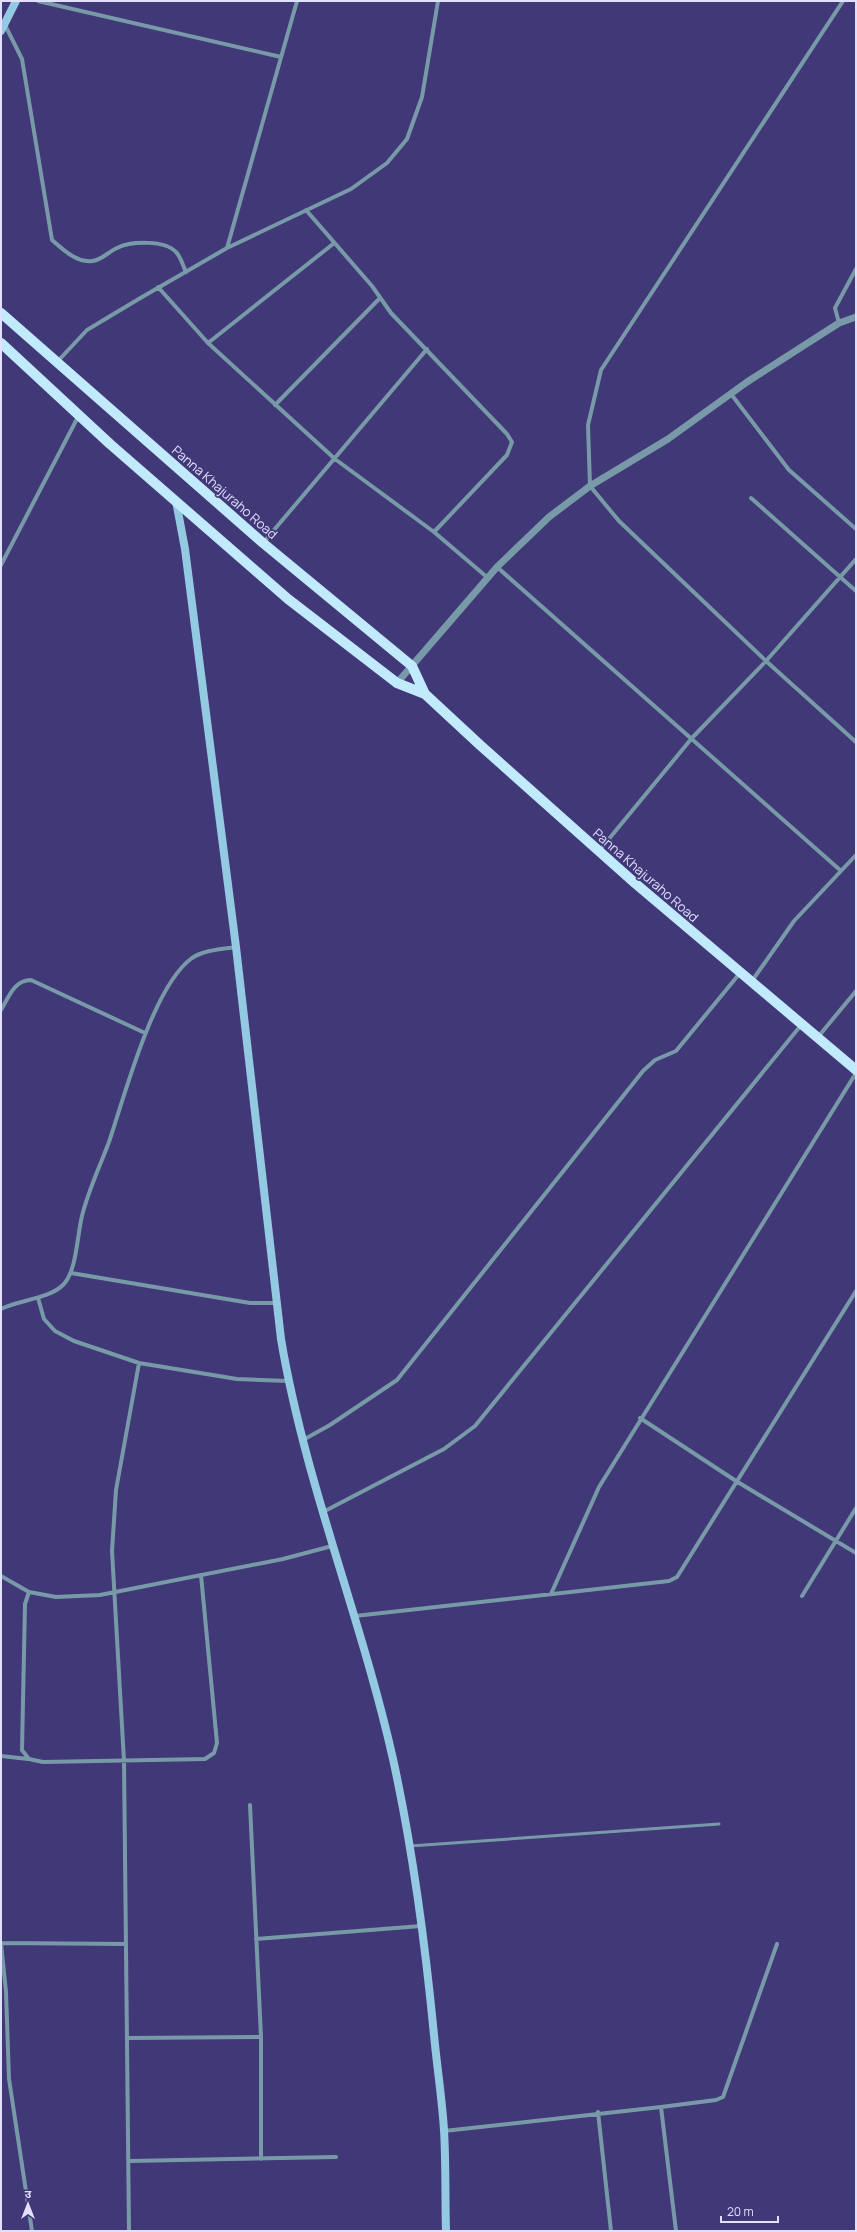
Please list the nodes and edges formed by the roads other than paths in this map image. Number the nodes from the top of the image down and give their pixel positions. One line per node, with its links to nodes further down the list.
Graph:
1 (16, 1): 6 (main road)
2 (38, 1): 7 (street)
3 (297, 1): 7 (street)
4 (438, 1): 8 (street)
5 (843, 1): 26 (street)
6 (3, 28): 12 (street)
7 (281, 57): 10 (street)
8 (306, 210): 9 (street); 10 (street)
9 (333, 244): 14 (street); 19 (street)
10 (227, 248): 12 (street)
11 (856, 269): 17 (street)
12 (186, 272): 13 (street)
13 (158, 287): 19 (street); 21 (street)
14 (380, 298): 20 (street); 23 (street)
15 (1, 313): 21 (main road, Panna Khajuraho Road)
16 (856, 317): 17 (street)
17 (839, 324): 22 (street)
18 (1, 343): 24 (main road, Panna Khajuraho Road)
19 (208, 343): 23 (street)
20 (427, 349): 25 (street); 30 (street)
21 (57, 362): 31 (main road, Panna Khajuraho Road)
22 (731, 394): 26 (street); 29 (street)
23 (274, 404): 25 (street)
24 (79, 415): 28 (main road, Panna Khajuraho Road); 33 (street)
25 (335, 459): 30 (street); 31 (street)
26 (590, 486): 34 (street); 38 (street)
27 (751, 498): 35 (street)
28 (176, 501): 40 (main road, Panna Khajuraho Road); 47 (main road)
29 (856, 529)
30 (434, 532): 36 (street)
31 (263, 543): 39 (main road, Panna Khajuraho Road)
32 (856, 558): 35 (street)
33 (1, 565)
34 (497, 567): 36 (street); 42 (street)
35 (841, 577): 37 (street); 38 (street)
36 (488, 578): 39 (street)
37 (856, 590)
38 (766, 661): 42 (street); 43 (street)
39 (412, 666): 40 (street); 41 (main road, Panna Khajuraho Road)
40 (398, 683): 41 (main road, Panna Khajuraho Road)
41 (426, 694): 44 (main road, Panna Khajuraho Road)
42 (692, 738): 44 (street); 46 (street)
43 (856, 742)
44 (598, 852): 48 (main road, Panna Khajuraho Road)
45 (856, 855): 46 (street)
46 (840, 870): 49 (street)
47 (236, 947): 53 (street); 60 (main road)
48 (740, 973): 49 (main road, Panna Khajuraho Road); 65 (street)
49 (751, 982): 52 (main road, Panna Khajuraho Road)
50 (856, 991): 54 (street)
51 (1, 1010): 53 (street)
52 (802, 1024): 54 (main road, Panna Khajuraho Road); 68 (street)
53 (146, 1034): 57 (street)
54 (818, 1037): 55 (main road, Panna Khajuraho Road)
55 (856, 1070)
56 (856, 1073): 64 (street)
57 (71, 1273): 59 (street); 60 (street)
58 (856, 1291): 66 (street)
59 (38, 1298): 61 (street); 62 (street)
60 (277, 1303): 63 (main road)
61 (1, 1310)
62 (139, 1363): 63 (street); 75 (street)
63 (288, 1381): 65 (main road)
64 (640, 1418): 66 (street); 76 (street)
65 (302, 1440): 68 (main road)
66 (736, 1481): 69 (street); 76 (street)
67 (856, 1508): 69 (street)
68 (323, 1513): 70 (main road)
69 (836, 1540): 71 (street); 77 (street)
70 (332, 1546): 72 (street); 78 (main road)
71 (856, 1552)
72 (201, 1575): 75 (street); 81 (street)
73 (1, 1576): 74 (street)
74 (28, 1592): 75 (street); 80 (street)
75 (116, 1592): 81 (street)
76 (551, 1594): 78 (street)
77 (802, 1596)
78 (355, 1616): 84 (main road)
79 (1, 1756): 80 (street)
80 (29, 1759): 81 (street)
81 (124, 1760): 88 (street)
82 (250, 1805): 86 (street)
83 (719, 1824): 84 (lane)
84 (408, 1846): 85 (main road)
85 (423, 1926): 86 (street); 94 (main road)
86 (256, 1939): 91 (street)
87 (1, 1943): 88 (street); 98 (street)
88 (126, 1944): 90 (street)
89 (777, 1944): 92 (street)
90 (128, 2038): 91 (street); 97 (street)
91 (261, 2038): 96 (street)
92 (661, 2107): 93 (street); 102 (street)
93 (598, 2112): 94 (street); 101 (street)
94 (444, 2131): 100 (main road)
95 (336, 2157): 96 (street)
96 (261, 2159): 97 (street)
97 (130, 2161): 99 (street)
98 (32, 2231)
99 (129, 2231)
100 (446, 2231)
101 (611, 2231)
102 (676, 2231)

